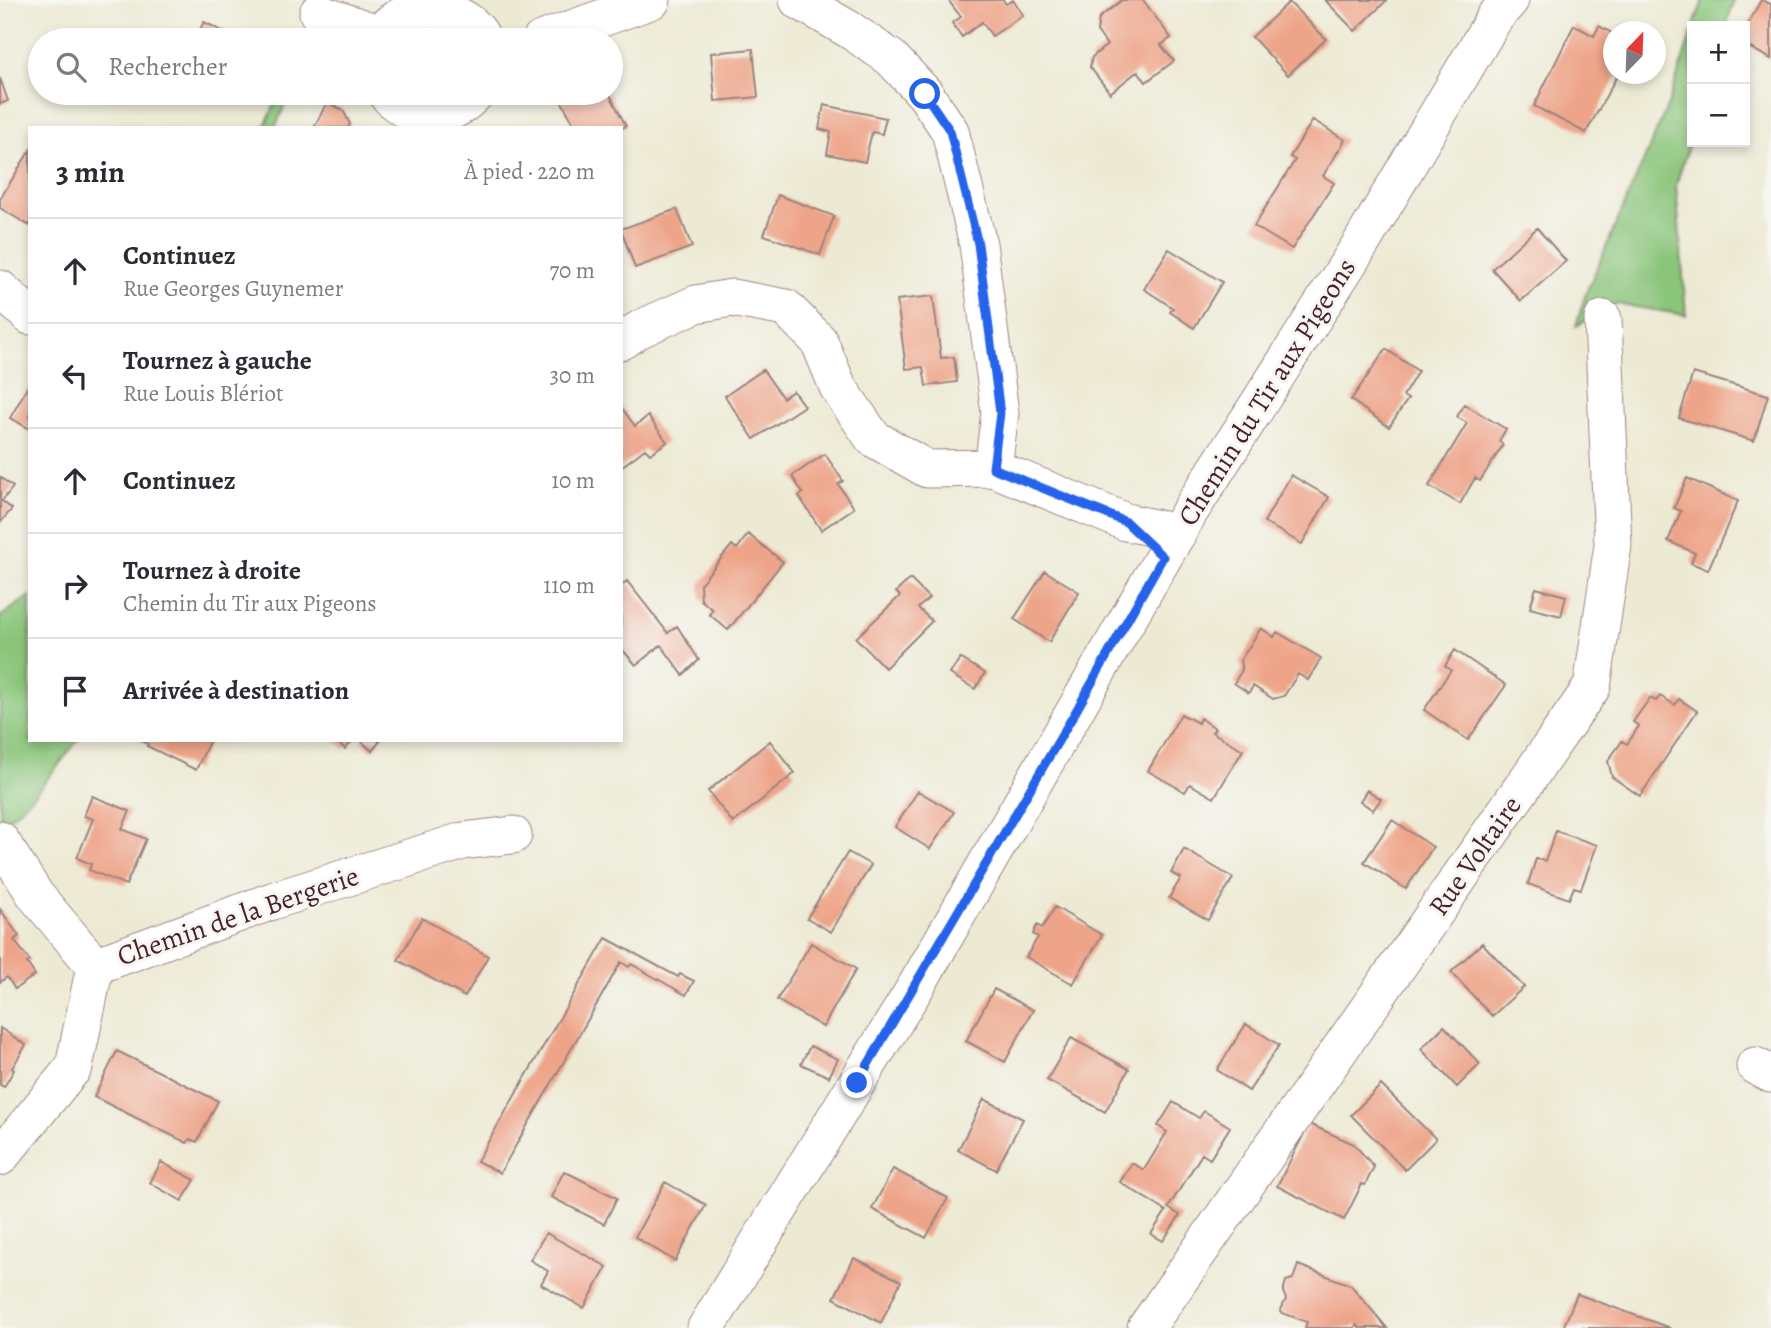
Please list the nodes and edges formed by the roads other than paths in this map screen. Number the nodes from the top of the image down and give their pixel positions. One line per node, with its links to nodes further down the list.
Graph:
1 (652, 0): 8 (street)
2 (798, 0): 15 (street)
3 (1510, 0): 16 (street, Chemin du Tir aux Pigeons)
4 (318, 13): 5 (street)
5 (356, 28)
6 (385, 28): 7 (street)
7 (476, 28)
8 (574, 28)
9 (398, 105): 10 (street)
10 (464, 105)
11 (0, 289): 12 (street)
12 (28, 314)
13 (1603, 319): 22 (street, Rue Voltaire)
14 (623, 340): 15 (street)
15 (993, 468): 16 (street)
16 (1170, 545): 21 (street, Chemin du Tir aux Pigeons)
17 (513, 835): 19 (street, Chemin de la Bergerie)
18 (0, 840): 19 (street)
19 (96, 966): 20 (street, Chemin de la Bergerie)
20 (0, 1157)
21 (706, 1328)
22 (1146, 1328)

